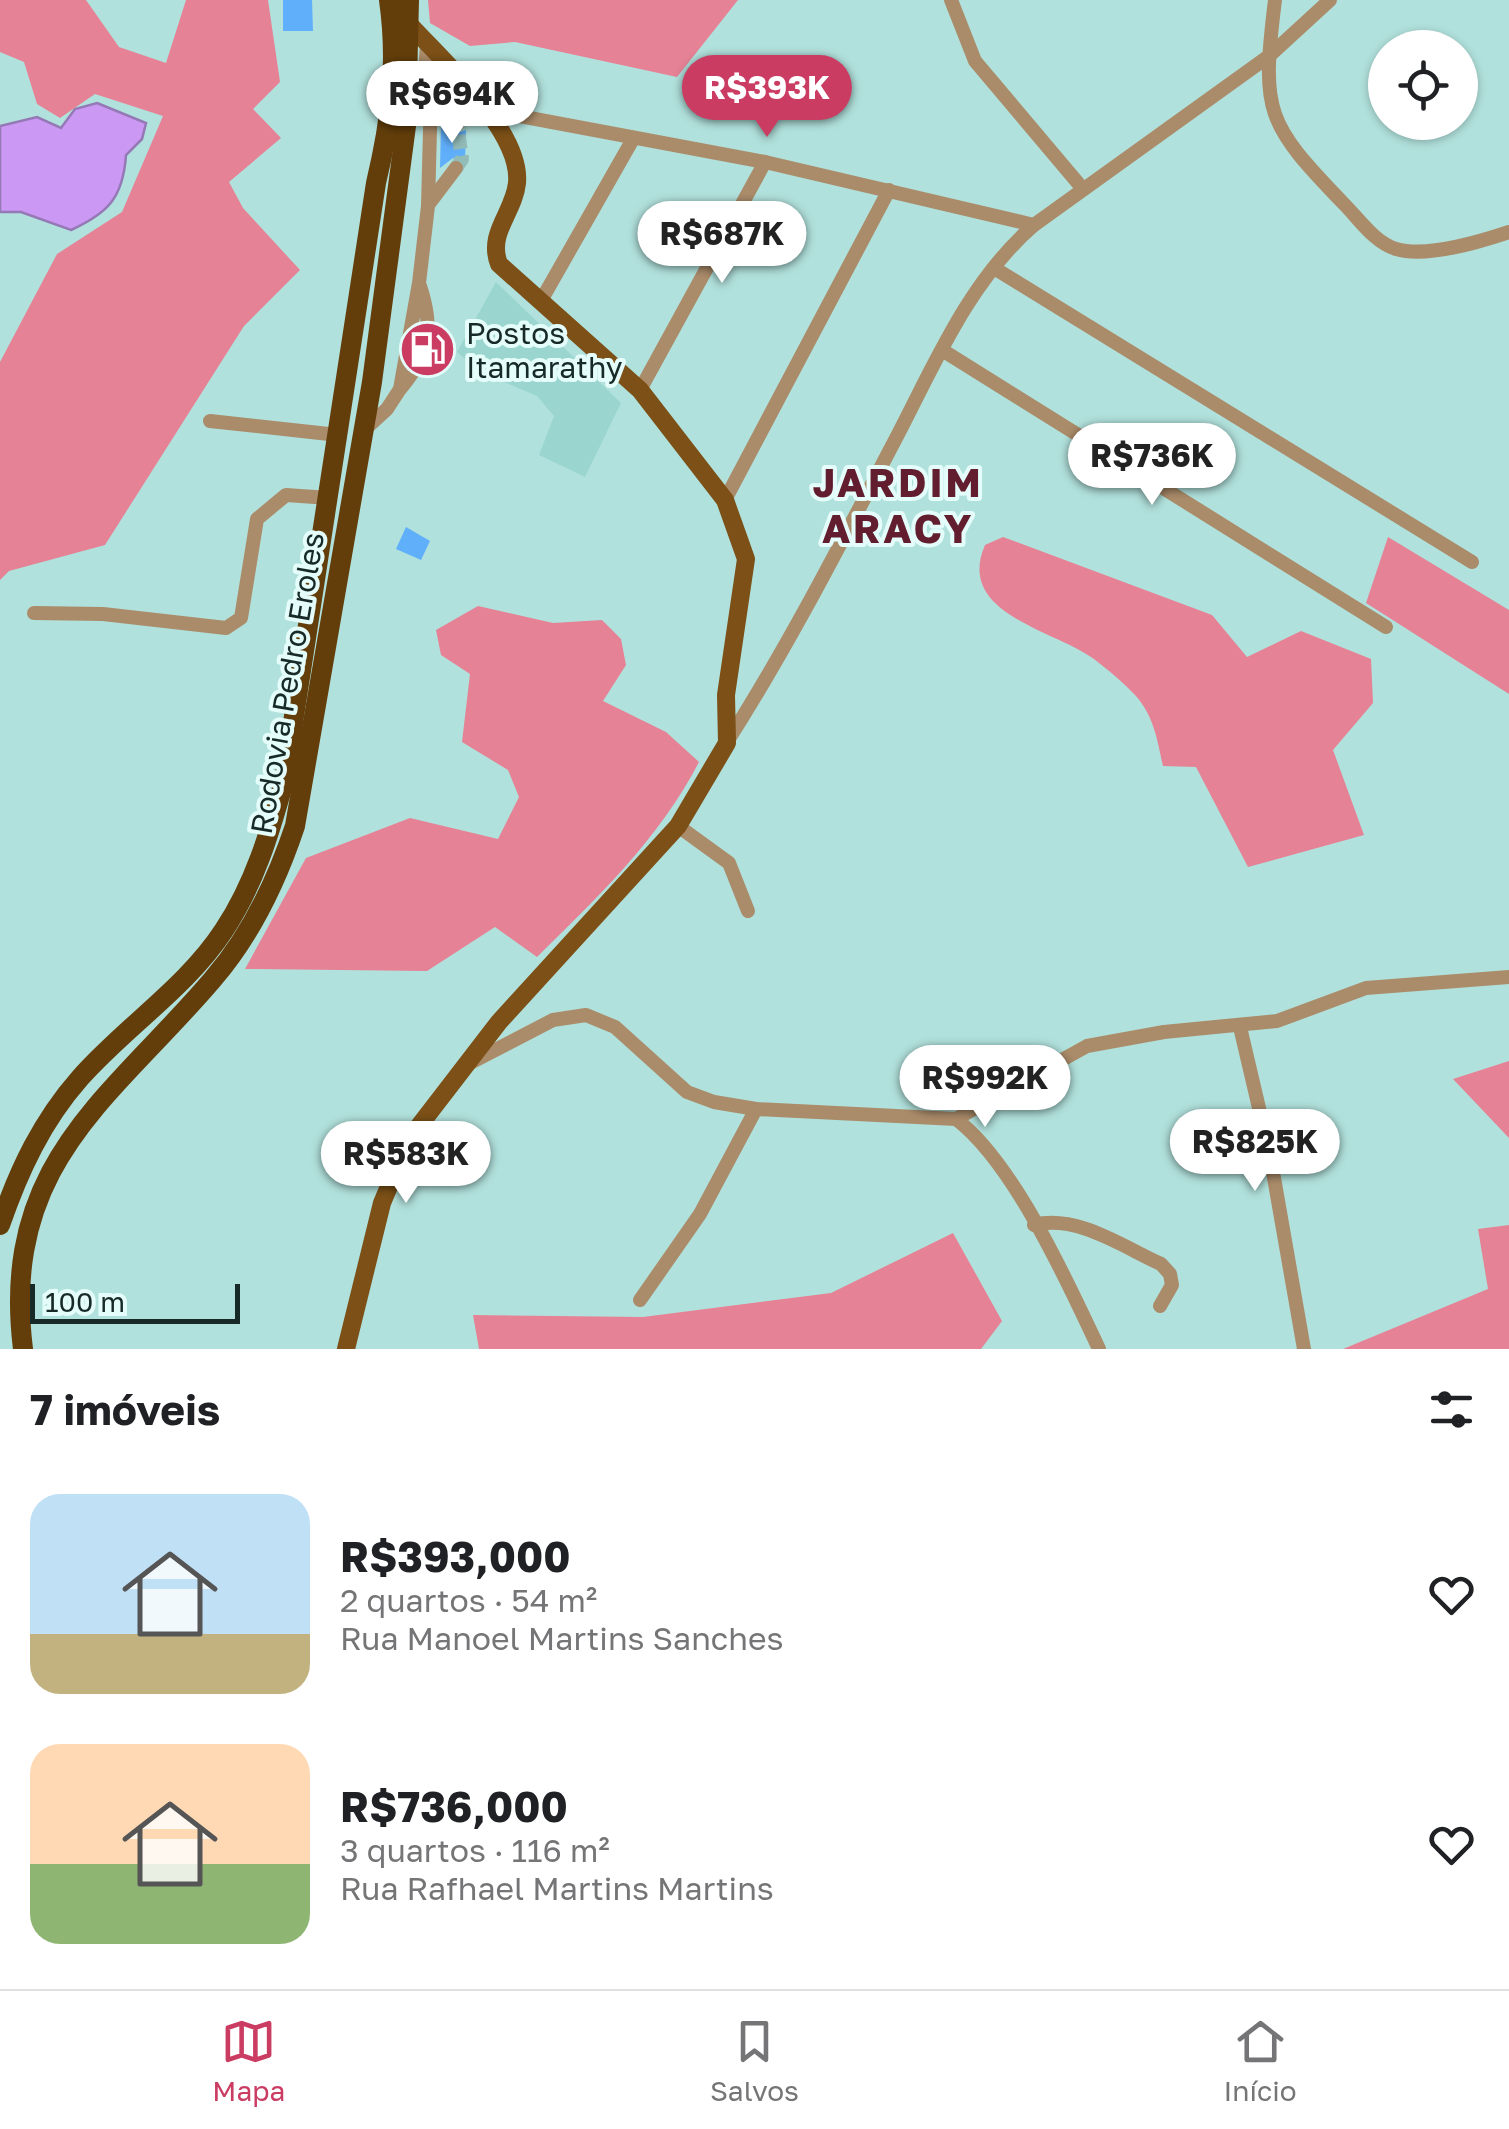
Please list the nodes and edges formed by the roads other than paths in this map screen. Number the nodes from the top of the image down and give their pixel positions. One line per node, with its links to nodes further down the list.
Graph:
1 (389, 0): 24 (highway, Rodovia Pedro Eroles)
2 (409, 0): 6 (highway, Rodovia Pedro Eroles)
3 (951, 0): 15 (street)
4 (1275, 0): 8 (street)
5 (1330, 0): 8 (street)
6 (411, 26): 7 (main road); 23 (highway, Rodovia Pedro Eroles)
7 (427, 44): 9 (street); 10 (main road)
8 (1269, 56): 15 (street); 19 (street)
9 (432, 92): 11 (street); 17 (street)
10 (487, 110): 12 (street); 22 (main road)
11 (457, 124)
12 (633, 139): 13 (street); 22 (street)
13 (765, 162): 16 (street); 27 (street)
14 (456, 168): 17 (street)
15 (1083, 189): 18 (street)
16 (889, 190): 18 (street); 32 (street)
17 (428, 206): 21 (street)
18 (1034, 225): 20 (street)
19 (1509, 232)
20 (994, 268): 25 (street); 33 (street)
21 (419, 283): 26 (street); 26 (street)
22 (542, 299): 27 (main road)
23 (377, 343): 24 (highway); 29 (highway, Rodovia Pedro Eroles)
24 (350, 346): 30 (highway, Rodovia Pedro Eroles)
25 (942, 350): 35 (street); 36 (street)
26 (400, 389): 29 (street)
27 (640, 390): 32 (main road)
28 (210, 421): 30 (street)
29 (362, 431): 48 (highway, Rodovia Pedro Eroles)
30 (338, 435): 31 (highway, Rodovia Pedro Eroles)
31 (330, 498): 34 (street); 44 (highway, Rodovia Pedro Eroles)
32 (726, 500): 36 (main road)
33 (1472, 562)
34 (34, 613)
35 (1386, 627)
36 (727, 742): 37 (main road)
37 (678, 826): 38 (street); 41 (main road)
38 (748, 910)
39 (1509, 977): 40 (street)
40 (1240, 1027): 43 (street); 51 (street)
41 (470, 1063): 42 (street); 49 (main road)
42 (756, 1109): 43 (street); 46 (street)
43 (956, 1119): 45 (street)
44 (0, 1224)
45 (1034, 1226): 47 (street); 50 (street)
46 (640, 1300)
47 (1160, 1306)
48 (23, 1349)
49 (346, 1349)
50 (1099, 1349)
51 (1304, 1349)

